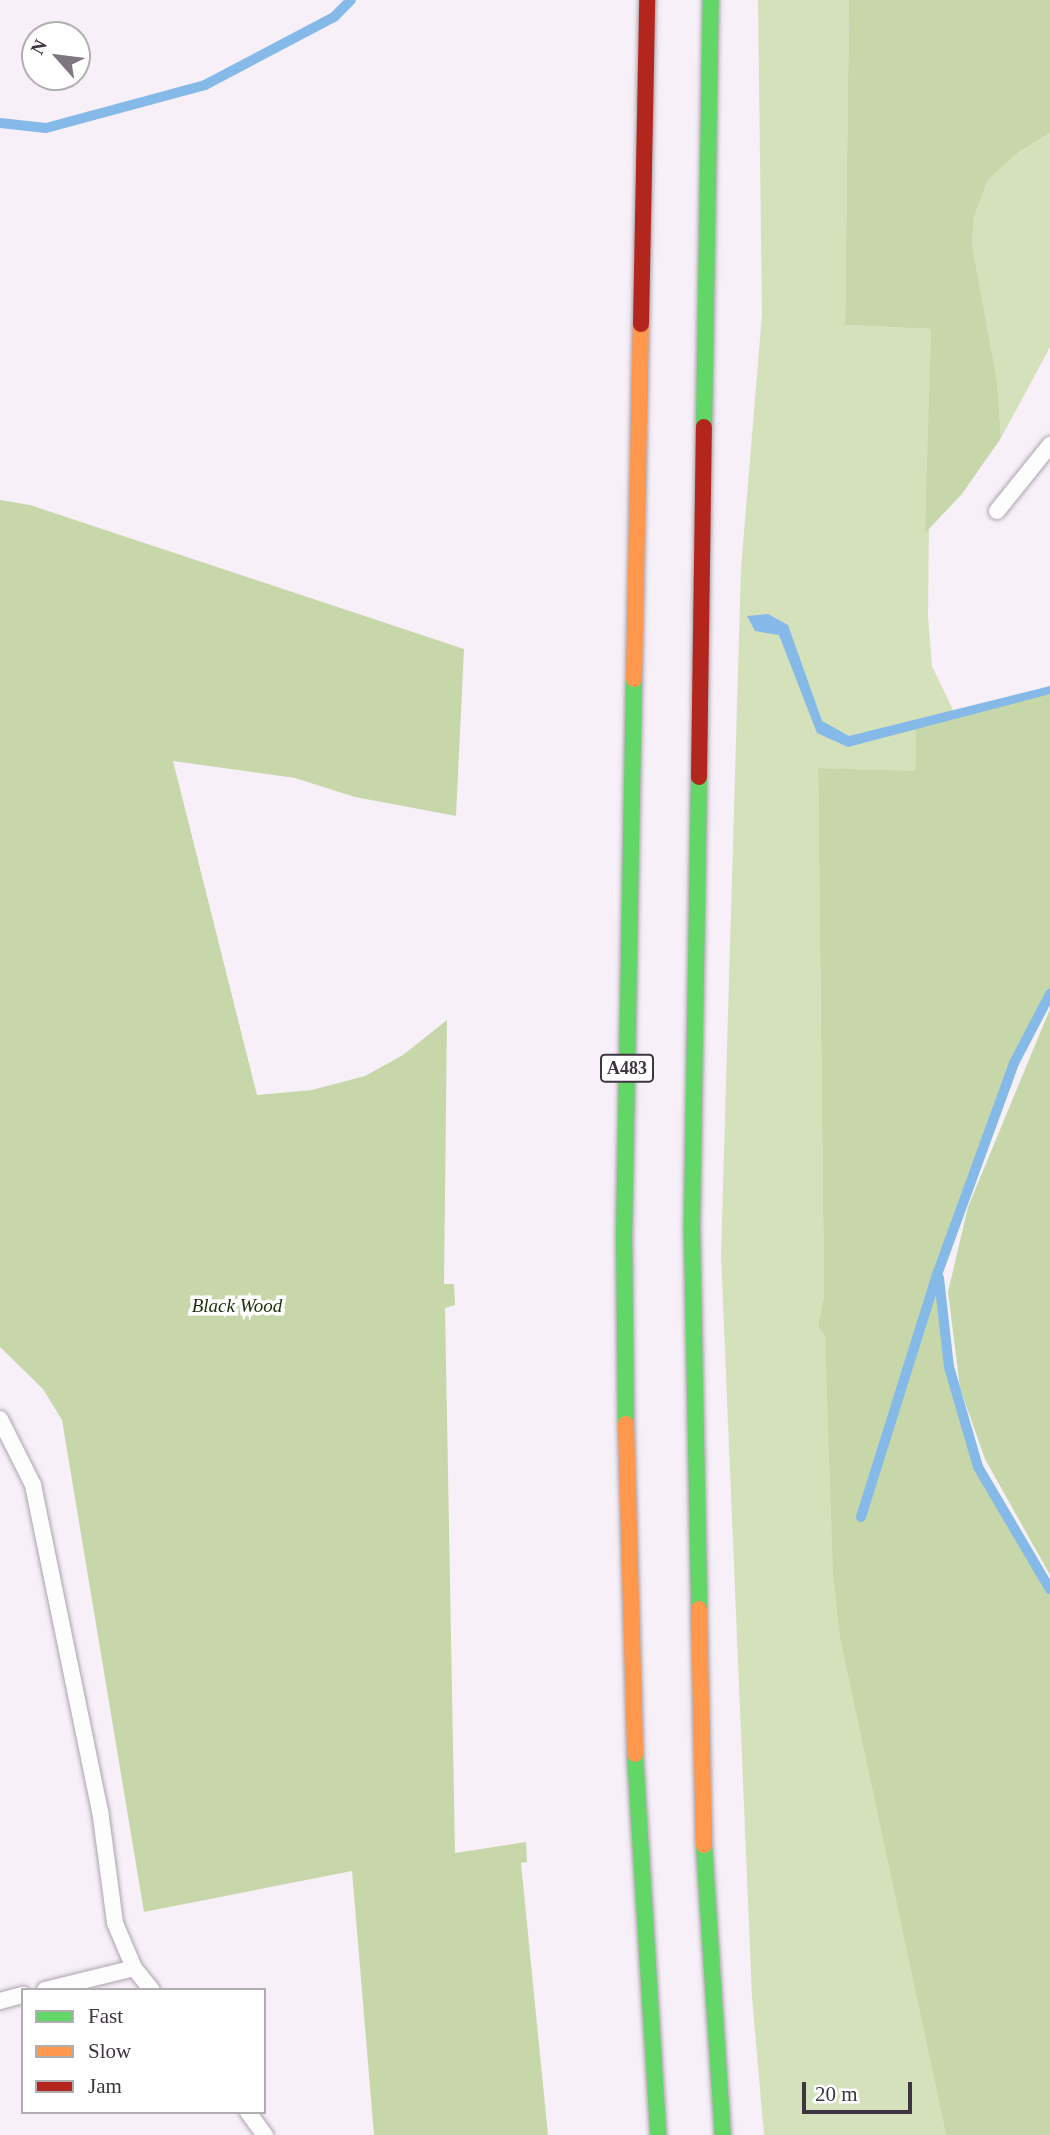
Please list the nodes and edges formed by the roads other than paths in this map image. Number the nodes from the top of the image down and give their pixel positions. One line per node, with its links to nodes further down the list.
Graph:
1 (647, 0): 13 (highway, A483)
2 (710, 0): 14 (highway)
3 (1050, 445): 4 (lane)
4 (997, 511)
5 (0, 1419): 6 (lane)
6 (134, 1968): 7 (lane); 8 (lane)
7 (54, 1988)
8 (150, 1988)
9 (21, 1996): 10 (lane)
10 (0, 2001)
11 (249, 2114): 12 (lane)
12 (265, 2135)
13 (658, 2135)
14 (723, 2135)

